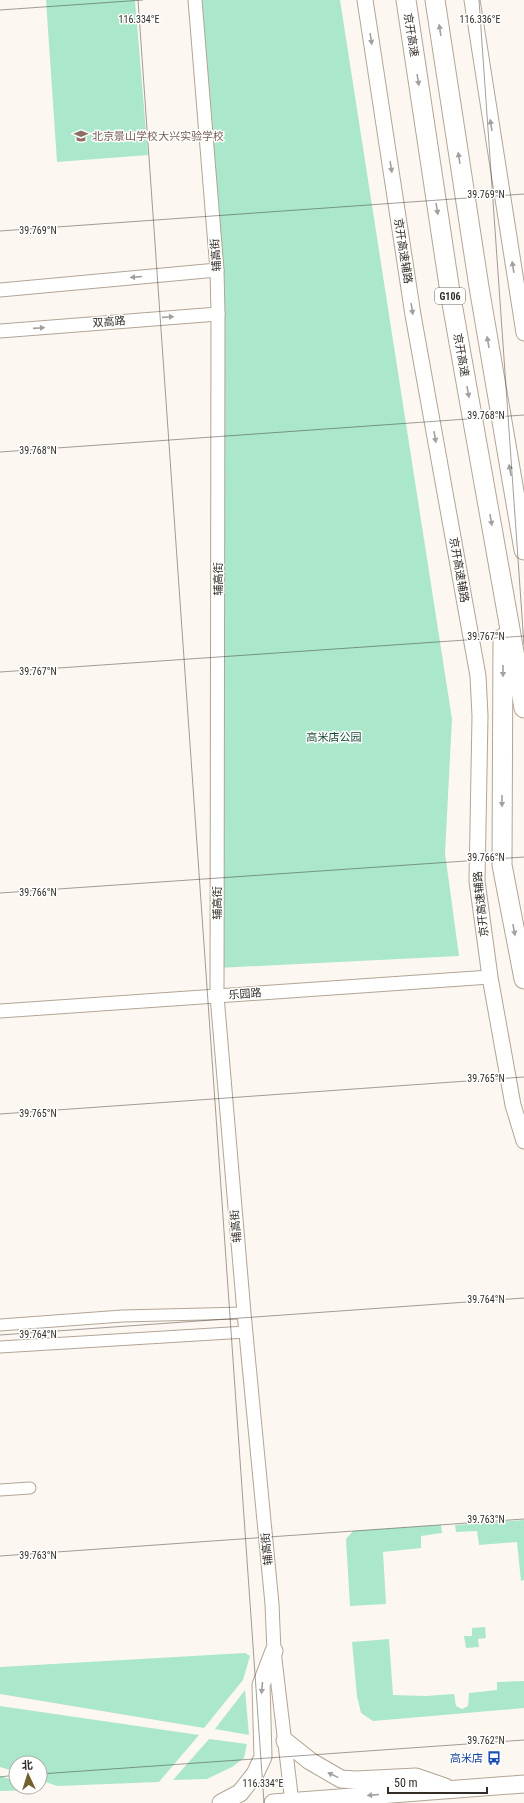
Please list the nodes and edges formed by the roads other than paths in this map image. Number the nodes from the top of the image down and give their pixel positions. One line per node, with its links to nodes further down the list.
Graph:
1 (195, 0): 6 (street, 辅高街)
2 (365, 0): 15 (main road, 京开高速辅路, one-way to 15)
3 (406, 0): 13 (highway, 京开高速 / G106, one-way to 13)
4 (435, 0): 12 (highway, G106, one-way to 4)
5 (472, 0): 8 (main road, one-way to 5)
6 (217, 270): 7 (street, one-way to 7); 9 (street, 辅高街)
7 (0, 290)
8 (521, 295): 11 (main road)
9 (218, 314): 10 (street, 双高路, one-way to 9); 17 (street, 辅高街)
10 (0, 331)
11 (524, 333)
12 (524, 550)
13 (503, 590): 14 (highway, 京开高速 / G106); 16 (highway, one-way to 16)
14 (524, 708)
15 (490, 977): 17 (street, 乐园路); 19 (main road, 京开高速辅路)
16 (524, 979)
17 (217, 996): 18 (street, 乐园路); 20 (street, 辅高街)
18 (0, 1011)
19 (524, 1141)
20 (244, 1313): 21 (street); 22 (street, 辅高街)
21 (0, 1325)
22 (246, 1332): 23 (street); 26 (street, 辅高街)
23 (0, 1347)
24 (30, 1488): 25 (street)
25 (0, 1490)
26 (274, 1651): 27 (street, 辅高街); 31 (main road, one-way to 31)
27 (285, 1741): 29 (main road, one-way to 27); 30 (street, 辅高街)
28 (524, 1784): 29 (main road)
29 (452, 1789): 30 (main road, one-way to 30)
30 (292, 1802): 32 (main road)
31 (221, 1803)
32 (273, 1803)

